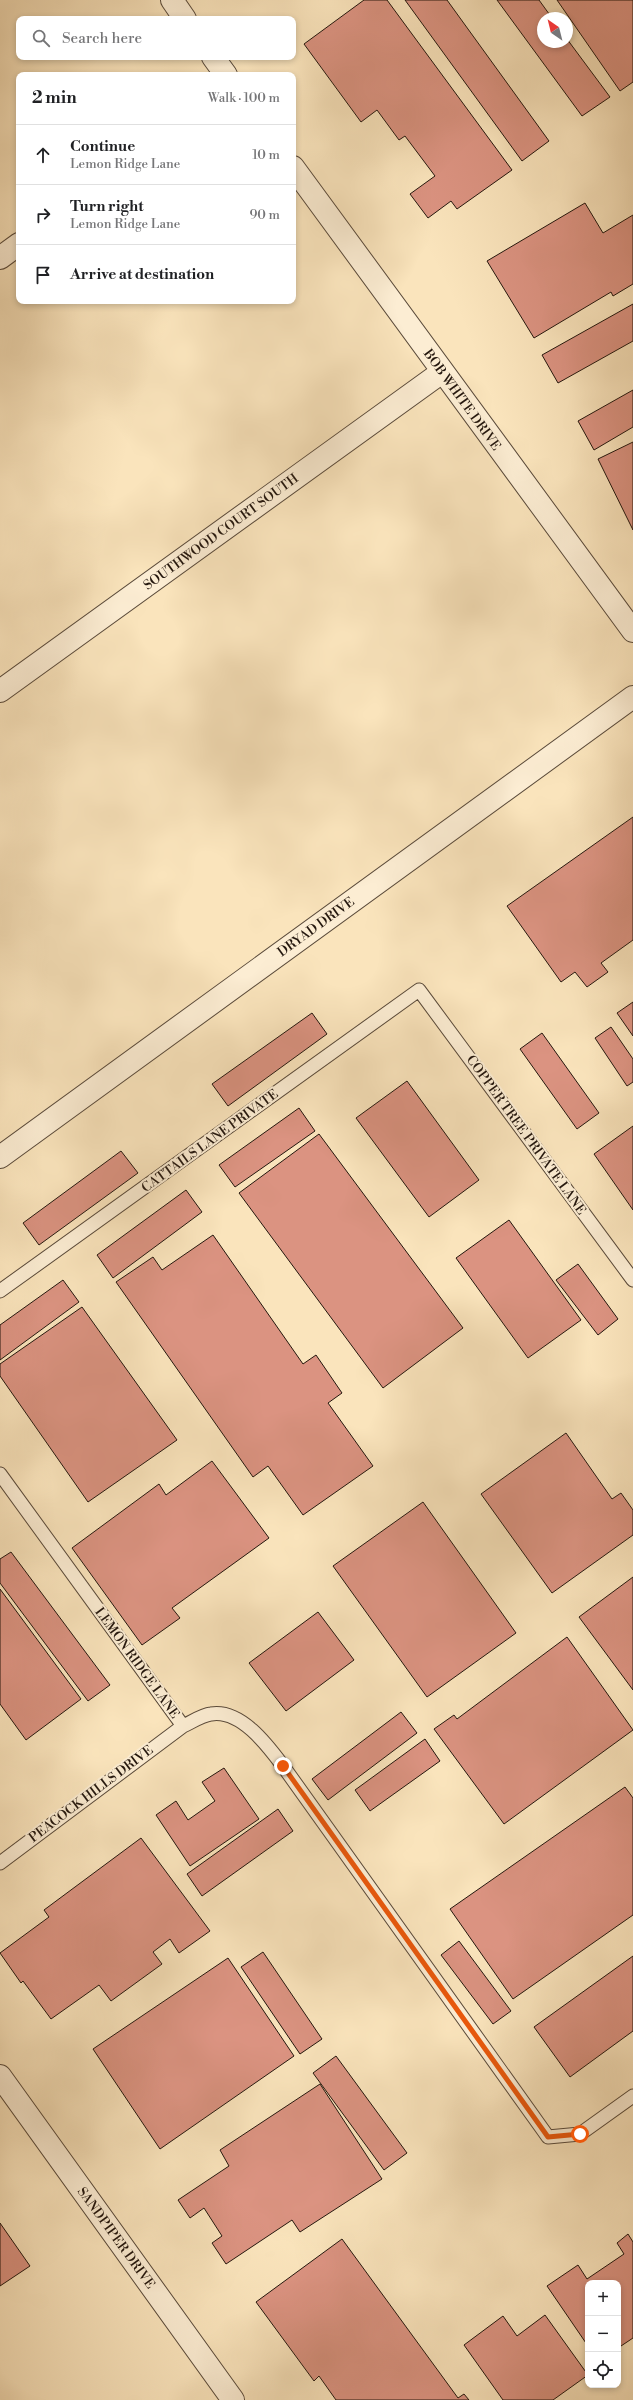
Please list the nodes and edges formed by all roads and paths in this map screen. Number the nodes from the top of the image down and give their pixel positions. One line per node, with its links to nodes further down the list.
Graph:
1 (172, 0): 2 (street)
2 (183, 16)
3 (215, 60): 4 (street)
4 (224, 72)
5 (296, 171): 8 (street, BOB WHITE DRIVE)
6 (16, 246): 7 (street)
7 (0, 258)
8 (442, 372): 9 (street, BOB WHITE DRIVE); 10 (street, SOUTHWOOD COURT SOUTH)
9 (633, 631)
10 (0, 692)
11 (633, 697): 13 (street, DRYAD DRIVE)
12 (419, 990): 14 (lane, COPPER TREE PRIVATE LANE); 15 (lane, CATTAILS LANE PRIVATE)
13 (0, 1157)
14 (633, 1280)
15 (0, 1292)
16 (0, 1474): 17 (lane, LEMON RIDGE LANE)
17 (183, 1726): 18 (lane, PEACOCK HILLS DRIVE); 20 (lane, LEMON RIDGE LANE)
18 (0, 1863)
19 (0, 2076): 21 (street, SANDPIPER DRIVE)
20 (633, 2096)
21 (233, 2400)

